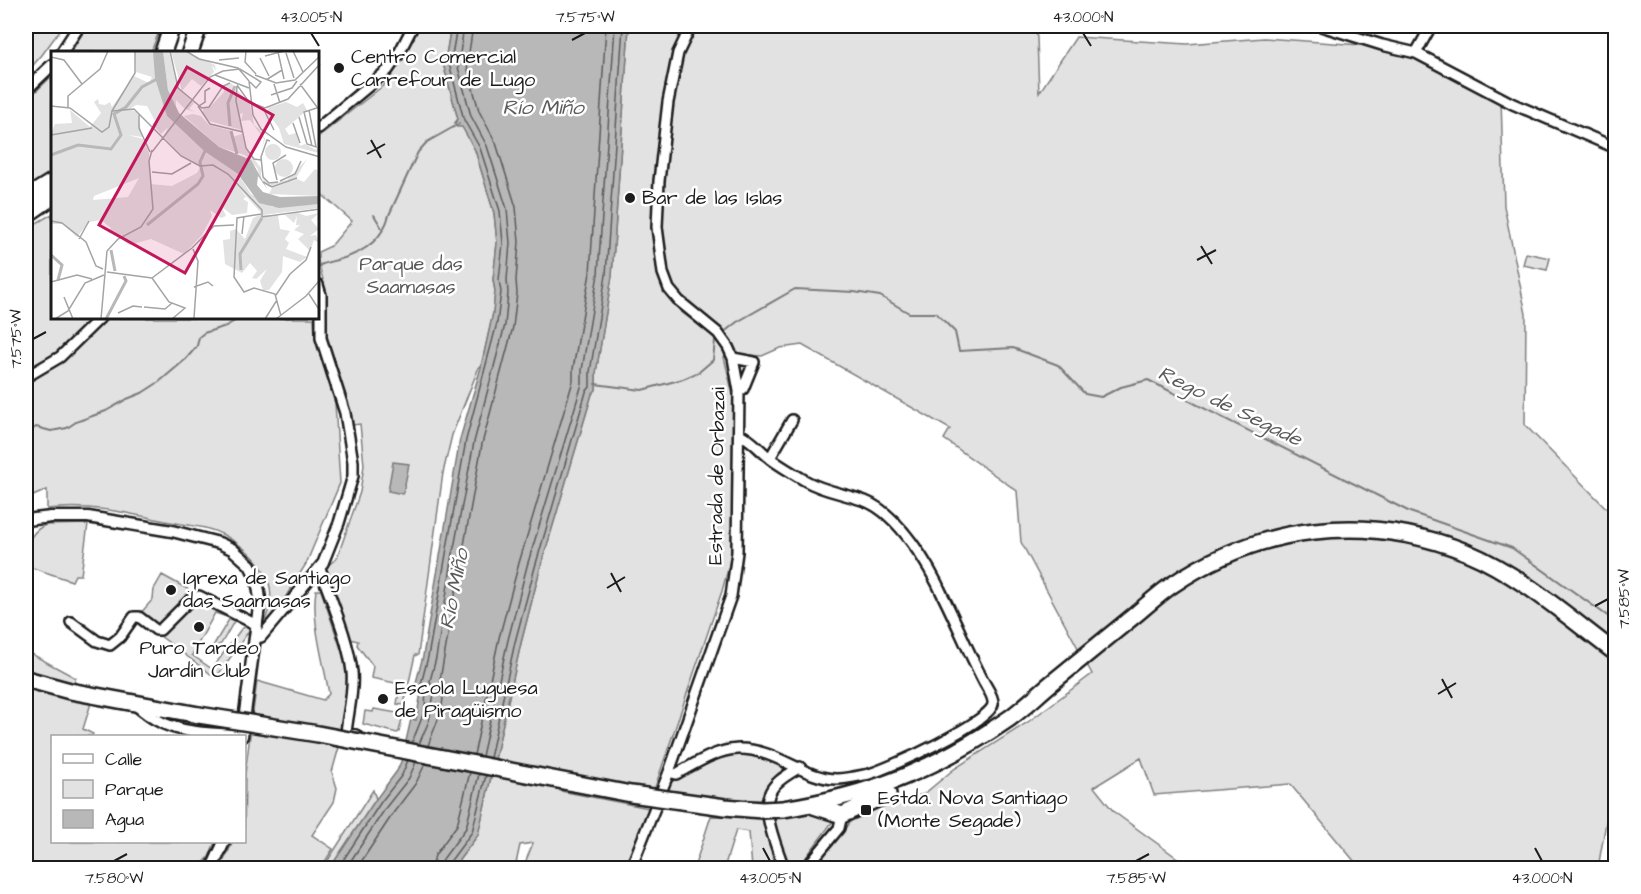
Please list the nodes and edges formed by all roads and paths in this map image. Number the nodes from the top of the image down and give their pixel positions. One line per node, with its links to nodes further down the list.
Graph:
1 (79, 26): 8 (street)
2 (172, 26): 9 (highway)
3 (199, 26): 10 (highway)
4 (413, 26): 14 (street)
5 (691, 26): 22 (street, Estrada de Orbazai)
6 (1321, 26): 11 (street)
7 (1431, 26): 11 (street)
8 (63, 51)
9 (163, 51)
10 (189, 51)
11 (1416, 52): 15 (street)
12 (51, 66): 13 (street)
13 (26, 90)
14 (320, 126)
15 (1616, 148)
16 (51, 183): 19 (highway)
17 (51, 197): 19 (highway)
18 (51, 204): 19 (highway)
19 (29, 208)
20 (320, 292): 28 (street)
21 (98, 320): 23 (street)
22 (733, 358): 24 (street, Estrada de Orbazai); 24 (street)
23 (26, 376)
24 (739, 391): 26 (street, Estrada de Orbazai)
25 (792, 420): 27 (street)
26 (739, 434): 27 (street); 44 (street, Estrada de Orbazai)
27 (770, 458): 40 (street)
28 (350, 489): 29 (street); 31 (street)
29 (360, 492)
30 (26, 520): 33 (street)
31 (320, 568): 34 (street); 41 (street)
32 (71, 622): 33 (street)
33 (257, 625): 34 (street)
34 (255, 638): 39 (street)
35 (1616, 653): 40 (highway)
36 (26, 679): 37 (highway)
37 (134, 703): 38 (street); 47 (highway, bridge)
38 (229, 735)
39 (242, 735)
40 (970, 735): 42 (highway); 45 (street)
41 (372, 738)
42 (941, 761): 46 (highway); 48 (highway)
43 (800, 767): 44 (street); 45 (street); 52 (street)
44 (669, 772): 51 (street, Estrada de Orbazai)
45 (869, 774): 46 (street)
46 (876, 788): 47 (highway)
47 (809, 805): 48 (highway)
48 (842, 815): 53 (street)
49 (224, 843): 50 (street)
50 (212, 868)
51 (631, 868)
52 (784, 868)
53 (806, 868)

